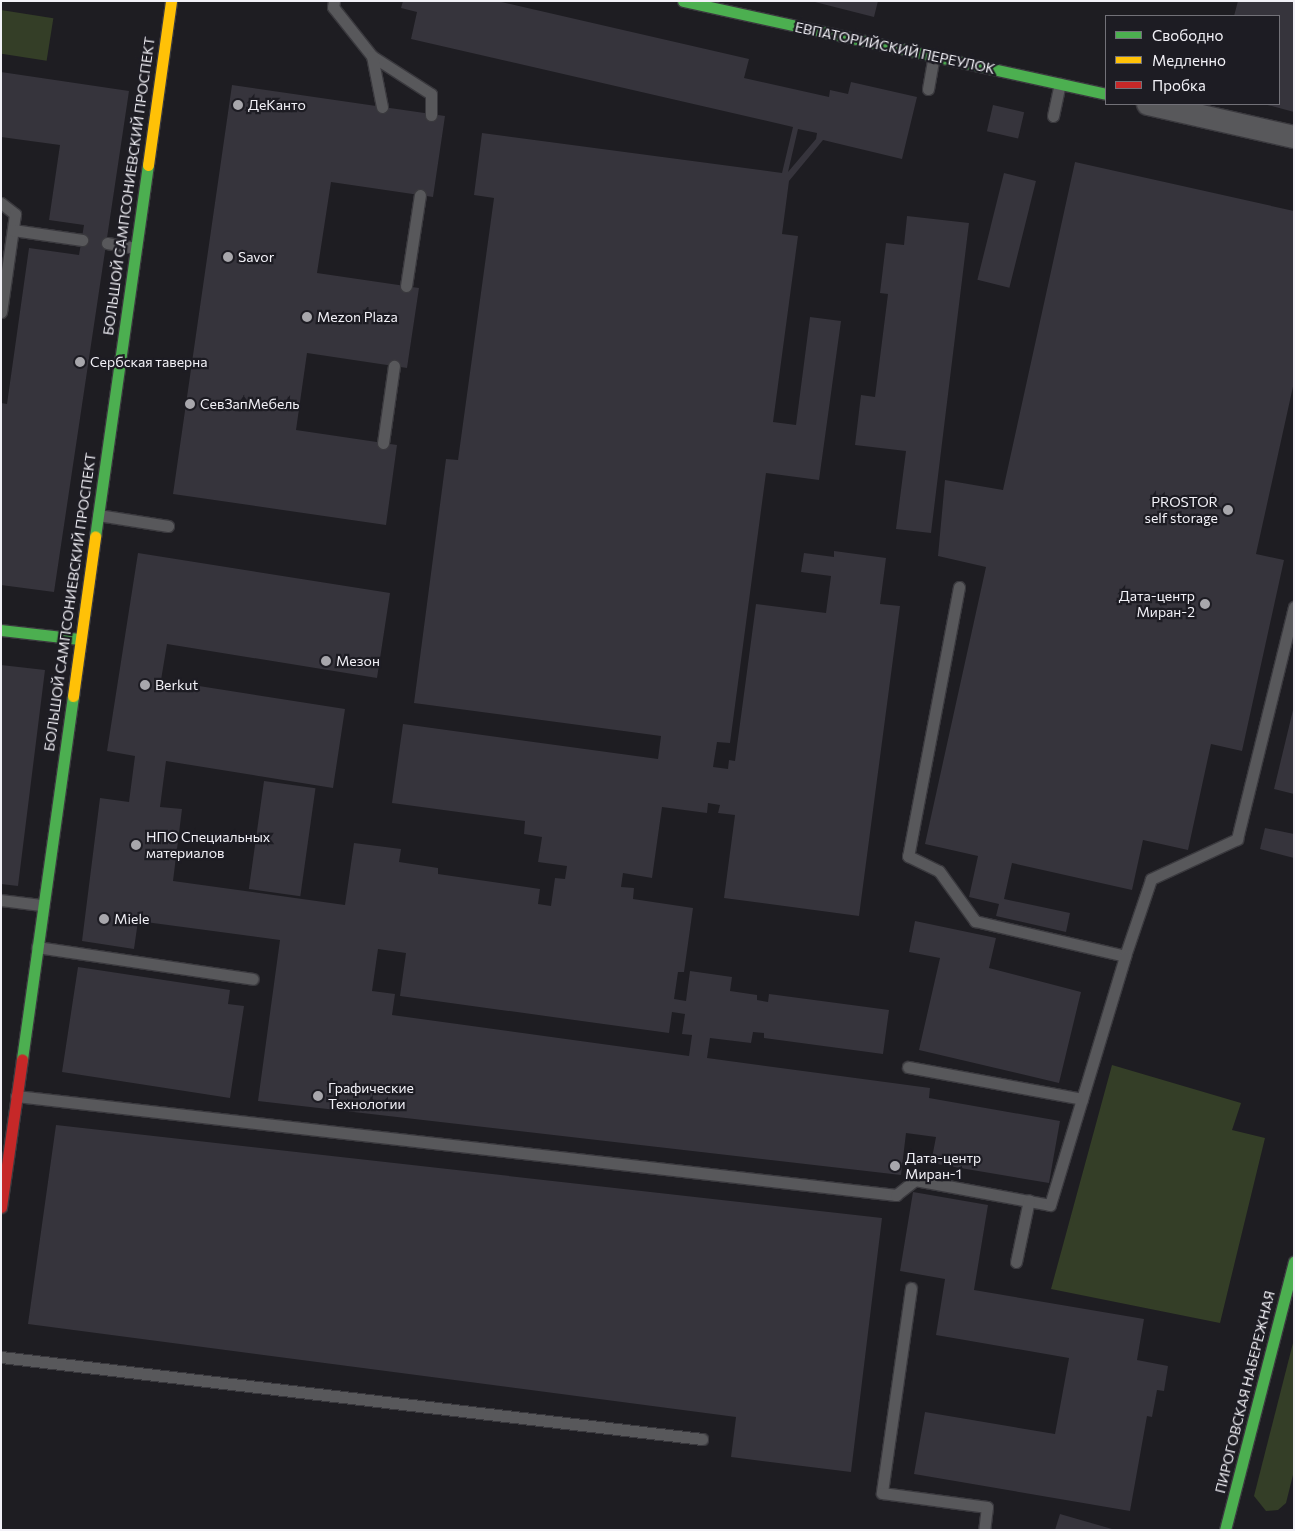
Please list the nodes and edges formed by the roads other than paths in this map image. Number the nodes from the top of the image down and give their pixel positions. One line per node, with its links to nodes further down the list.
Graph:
1 (171, 1): 19 (main road, БОЛЬШОЙ САМПСОНИЕВСКИЙ ПРОСПЕКТ)
2 (334, 1): 4 (lane)
3 (683, 1): 5 (main road, ЕВПАТОРИЙСКИЙ ПЕРЕУЛОК)
4 (372, 56): 10 (lane); 11 (lane)
5 (934, 56): 6 (main road, ЕВПАТОРИЙСКИЙ ПЕРЕУЛОК); 7 (lane)
6 (1060, 84): 8 (main road, ЕВПАТОРИЙСКИЙ ПЕРЕУЛОК); 12 (lane)
7 (928, 89)
8 (1105, 94)
9 (1152, 105): 13 (street)
10 (382, 107)
11 (431, 115)
12 (1054, 116)
13 (1294, 137)
14 (420, 195): 21 (lane)
15 (1, 203): 16 (lane)
16 (13, 230): 17 (lane); 20 (lane)
17 (82, 240)
18 (107, 244): 19 (lane)
19 (136, 248): 25 (main road, БОЛЬШОЙ САМПСОНИЕВСКИЙ ПРОСПЕКТ)
20 (4, 273): 22 (lane)
21 (406, 286)
22 (1, 312)
23 (394, 366): 24 (lane)
24 (383, 443)
25 (98, 515): 26 (lane); 30 (main road, БОЛЬШОЙ САМПСОНИЕВСКИЙ ПРОСПЕКТ)
26 (168, 526)
27 (959, 587): 34 (lane)
28 (1294, 606): 34 (lane)
29 (1, 630): 30 (main road)
30 (80, 639): 32 (main road, БОЛЬШОЙ САМПСОНИЕВСКИЙ ПРОСПЕКТ)
31 (1, 900): 32 (lane)
32 (42, 905): 33 (main road, БОЛЬШОЙ САМПСОНИЕВСКИЙ ПРОСПЕКТ)
33 (36, 947): 35 (lane); 37 (main road, БОЛЬШОЙ САМПСОНИЕВСКИЙ ПРОСПЕКТ)
34 (1125, 956): 38 (lane)
35 (253, 978)
36 (908, 1067): 38 (lane)
37 (8, 1095): 39 (lane); 40 (main road, БОЛЬШОЙ САМПСОНИЕВСКИЙ ПРОСПЕКТ)
38 (1082, 1099): 39 (lane)
39 (1029, 1200): 41 (lane)
40 (1, 1206)
41 (1016, 1262)
42 (1294, 1262): 47 (main road, ПИРОГОВСКАЯ НАБЕРЕЖНАЯ)
43 (912, 1288): 46 (lane)
44 (1, 1357): 45 (lane)
45 (702, 1439)
46 (984, 1530)
47 (1225, 1530)

